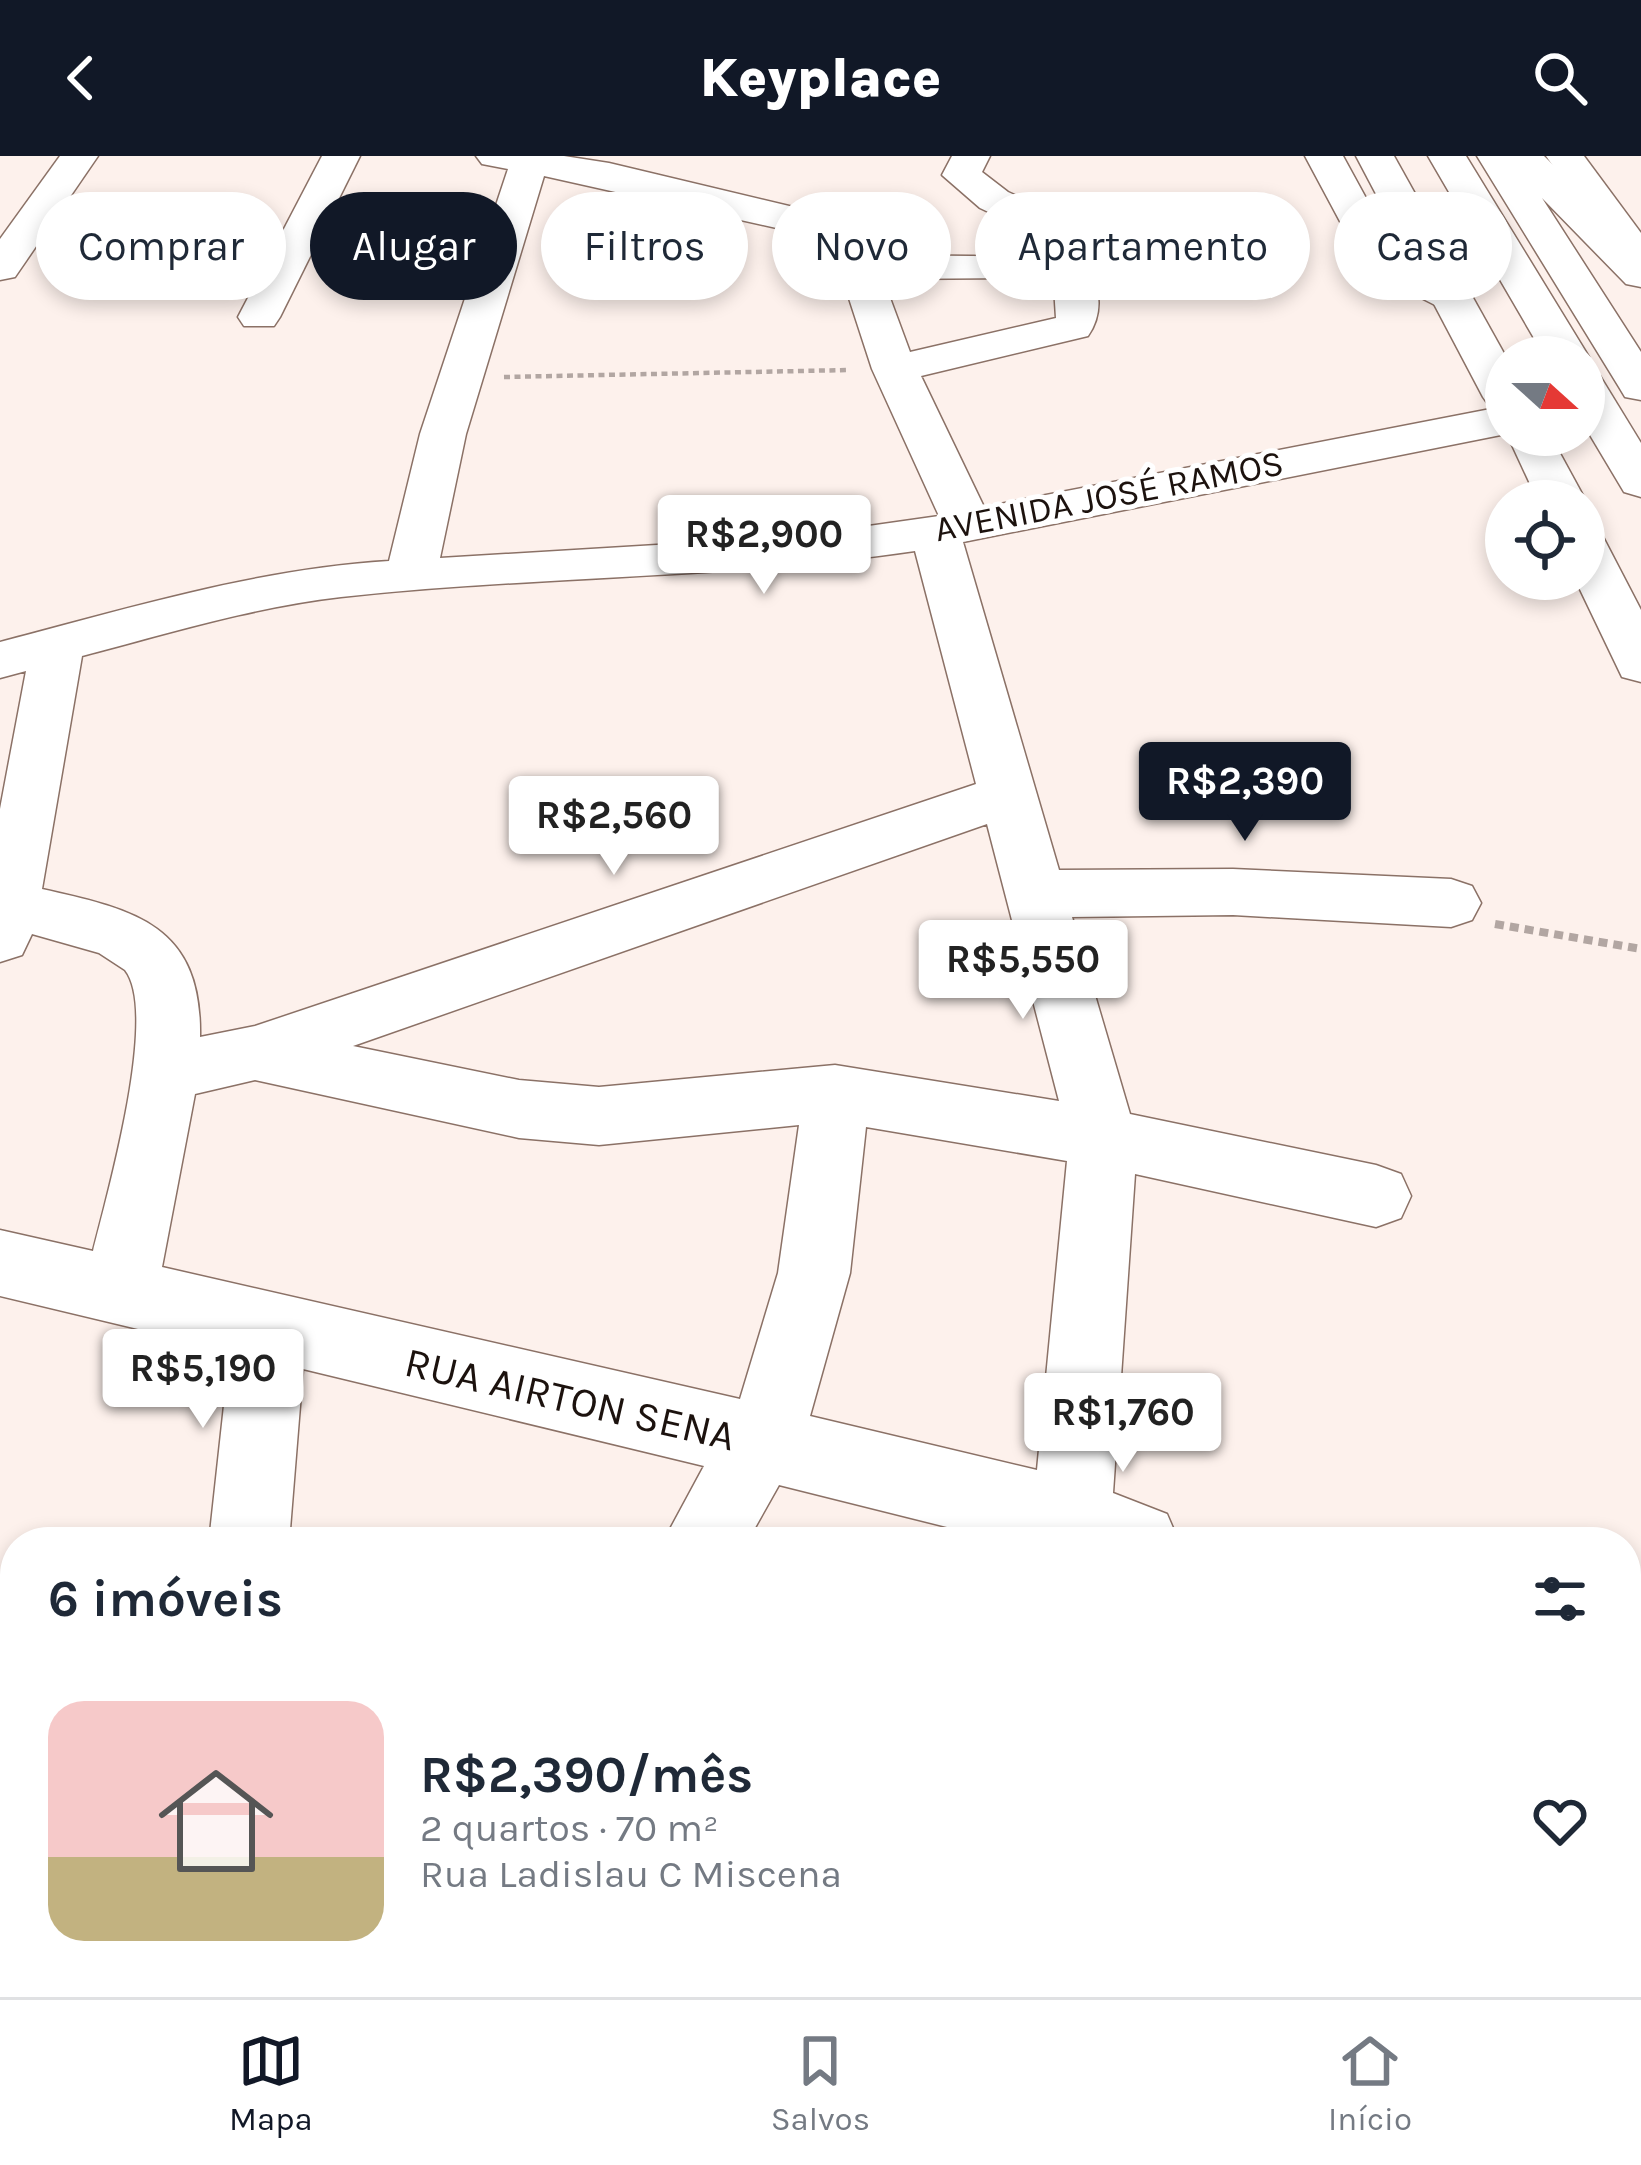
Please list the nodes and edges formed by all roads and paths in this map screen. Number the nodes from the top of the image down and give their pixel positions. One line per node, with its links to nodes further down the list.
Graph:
1 (79, 156): 16 (main road)
2 (341, 156): 21 (main road)
3 (971, 156): 11 (main road)
4 (1324, 156): 12 (main road)
5 (1375, 156): 13 (main road)
6 (1447, 156): 22 (main road)
7 (1496, 156): 26 (main road)
8 (1522, 156): 17 (main road)
9 (1565, 156): 15 (main road)
10 (518, 157): 14 (main road); 25 (main road)
11 (985, 192)
12 (1343, 192)
13 (1395, 192)
14 (772, 227)
15 (1641, 261)
16 (0, 268)
17 (1641, 275)
18 (871, 300): 24 (main road)
19 (1076, 300): 24 (main road)
20 (1454, 300): 23 (main road)
21 (259, 317)
22 (1554, 336)
23 (1485, 358)
24 (894, 369): 25 (path); 30 (main road)
25 (460, 378): 31 (main road)
26 (1639, 384)
27 (1605, 421): 29 (main road)
28 (1485, 424): 30 (main road, AVENIDA JOSÉ RAMOS)
29 (1641, 482)
30 (951, 528): 31 (main road, AVENIDA JOSÉ RAMOS); 36 (main road)
31 (411, 574): 33 (main road, AVENIDA JOSÉ RAMOS)
32 (1605, 589): 35 (main road)
33 (58, 643): 34 (main road, AVENIDA JOSÉ RAMOS); 39 (main road)
34 (0, 660)
35 (1641, 664)
36 (1004, 796): 37 (main road); 41 (main road)
37 (1038, 894): 38 (main road); 44 (main road)
38 (1450, 903): 40 (path)
39 (4, 921): 42 (main road)
40 (1641, 949)
41 (256, 1053): 42 (main road); 43 (main road)
42 (162, 1073): 47 (main road)
43 (835, 1093): 44 (main road); 49 (main road)
44 (1103, 1138): 45 (main road); 53 (main road)
45 (1376, 1196)
46 (0, 1263): 47 (main road, RUA AIRTON SENA)
47 (120, 1294): 48 (main road, RUA AIRTON SENA)
48 (268, 1330): 49 (main road, RUA AIRTON SENA); 50 (main road)
49 (759, 1443): 51 (main road); 52 (main road, RUA AIRTON SENA)
50 (250, 1527)
51 (711, 1527)
52 (1067, 1527)
53 (1093, 1527)

